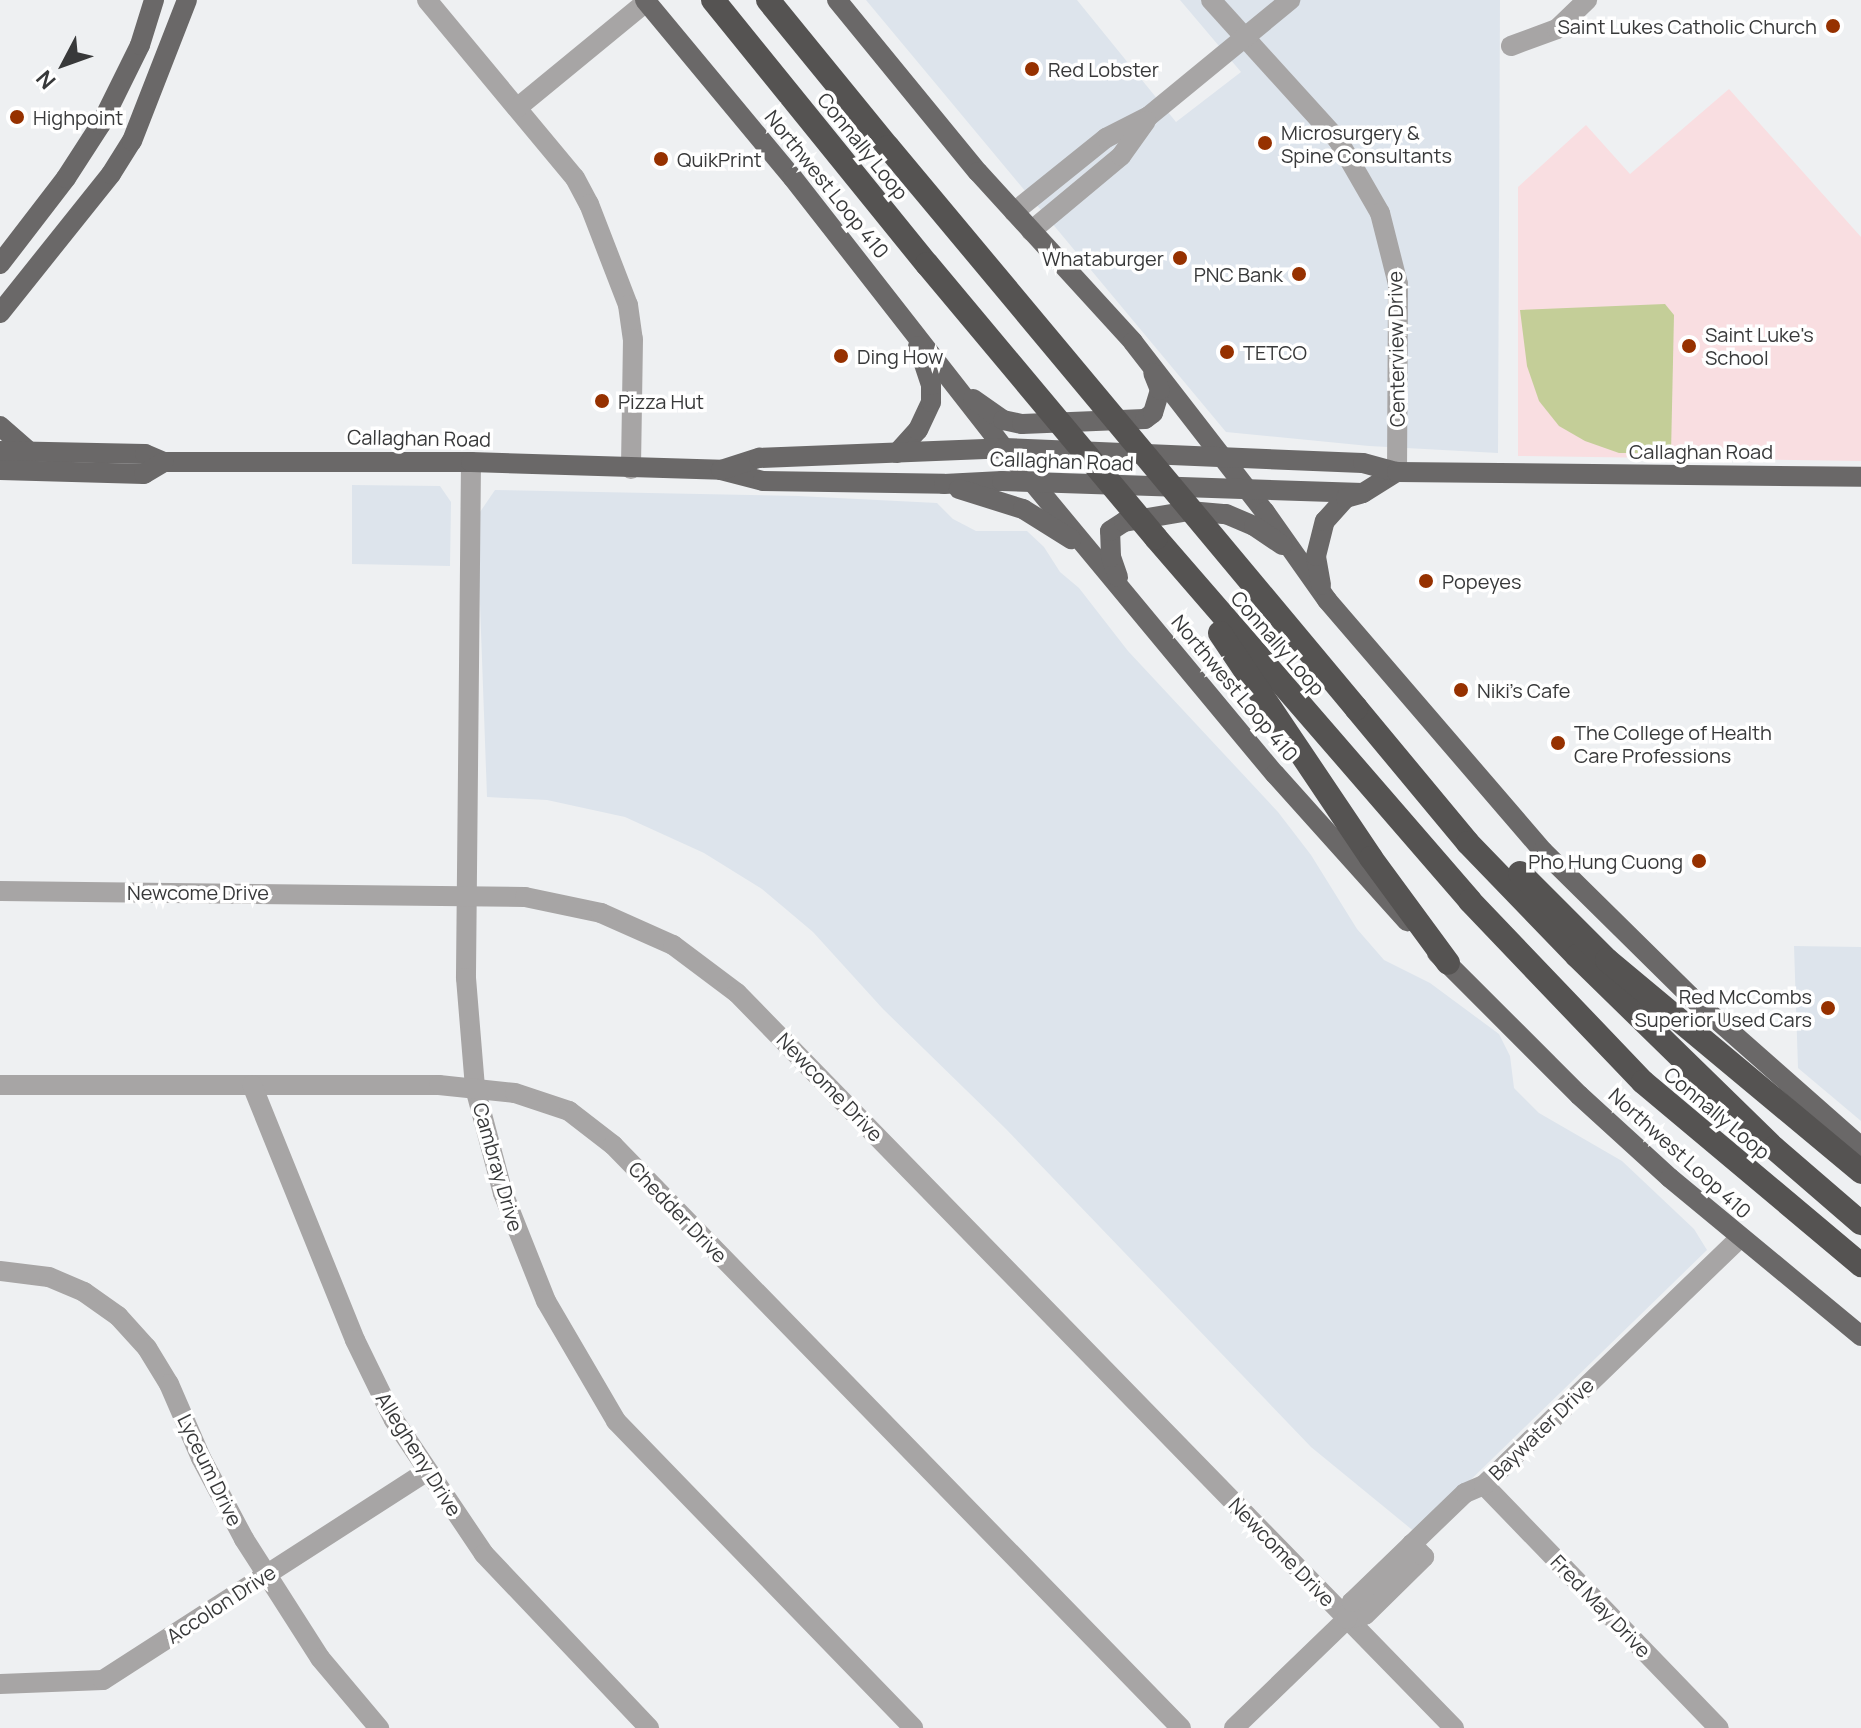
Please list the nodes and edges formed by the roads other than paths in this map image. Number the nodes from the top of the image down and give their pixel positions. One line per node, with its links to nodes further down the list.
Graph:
1 (154, 0): 17 (main road)
2 (427, 0): 13 (street)
3 (713, 0): 39 (highway, Connally Loop, bridge)
4 (768, 0): 44 (highway, Connally Loop, bridge)
5 (837, 0): 15 (main road)
6 (1211, 0): 11 (street, Centerview Drive)
7 (1290, 0): 11 (street)
8 (1587, 0): 12 (street)
9 (646, 1): 13 (street); 19 (main road, Northwest Loop 410)
10 (182, 2): 18 (main road)
11 (1244, 38): 14 (street); 33 (street, Centerview Drive)
12 (1511, 46)
13 (517, 108): 30 (street)
14 (1149, 116): 15 (street); 16 (street)
15 (1014, 212): 16 (main road)
16 (1031, 231): 20 (main road)
17 (0, 264)
18 (0, 313)
19 (913, 331): 21 (main road, Northwest Loop 410); 26 (main road)
20 (1133, 342): 21 (main road); 27 (main road)
21 (957, 387): 23 (main road, Northwest Loop 410)
22 (0, 426): 25 (main road)
23 (1004, 448): 26 (main road, Callaghan Road); 27 (main road, Callaghan Road); 35 (main road, Northwest Loop 410)
24 (0, 451): 25 (main road, Callaghan Road)
25 (31, 453): 28 (main road, Callaghan Road)
26 (897, 453): 32 (main road, Callaghan Road)
27 (1225, 460): 33 (main road, Callaghan Road); 37 (main road)
28 (164, 462): 29 (main road, Callaghan Road); 31 (main road, Callaghan Road)
29 (471, 462): 30 (main road, Callaghan Road); 46 (street, Cambray Drive)
30 (631, 469): 32 (main road, Callaghan Road)
31 (0, 470)
32 (721, 470): 36 (main road, Callaghan Road)
33 (1397, 472): 34 (main road, Callaghan Road); 38 (main road)
34 (1861, 477)
35 (1032, 482): 36 (main road, Callaghan Road); 37 (main road, Callaghan Road); 41 (main road, Northwest Loop 410)
36 (944, 484): 41 (main road)
37 (1248, 491): 38 (main road, Callaghan Road); 40 (main road)
38 (1363, 493): 43 (main road)
39 (1156, 538): 47 (highway); 55 (highway, Connally Loop)
40 (1295, 554): 42 (main road); 43 (main road)
41 (1095, 557): 42 (main road, Northwest Loop 410)
42 (1124, 592): 47 (main road, Northwest Loop 410)
43 (1327, 600): 51 (main road)
44 (1356, 708): 52 (highway); 53 (highway, Connally Loop)
45 (0, 891): 46 (street, Newcome Drive)
46 (465, 894): 50 (street, Cambray Drive); 61 (street, Newcome Drive)
47 (1448, 963): 54 (main road, Northwest Loop 410)
48 (0, 1085): 49 (street, Chedder Drive)
49 (252, 1085): 50 (street, Chedder Drive); 58 (street, Allegheny Drive)
50 (475, 1088): 65 (street, Cambray Drive); 66 (street, Chedder Drive)
51 (1861, 1147)
52 (1861, 1172)
53 (1861, 1223)
54 (1740, 1238): 57 (main road, Northwest Loop 410); 59 (street, Baywater Drive)
55 (1861, 1265)
56 (0, 1271): 60 (street, Lyceum Drive)
57 (1861, 1336)
58 (426, 1472): 60 (street, Accolon Drive); 64 (street, Allegheny Drive)
59 (1484, 1485): 61 (street, Baywater Drive); 69 (street, Fred May Drive)
60 (269, 1574): 62 (street, Accolon Drive); 63 (street, Lyceum Drive)
61 (1347, 1619): 67 (street, Baywater Drive); 68 (street, Newcome Drive)
62 (0, 1684)
63 (379, 1728)
64 (649, 1728)
65 (913, 1728)
66 (1181, 1728)
67 (1234, 1728)
68 (1454, 1728)
69 (1719, 1728)

